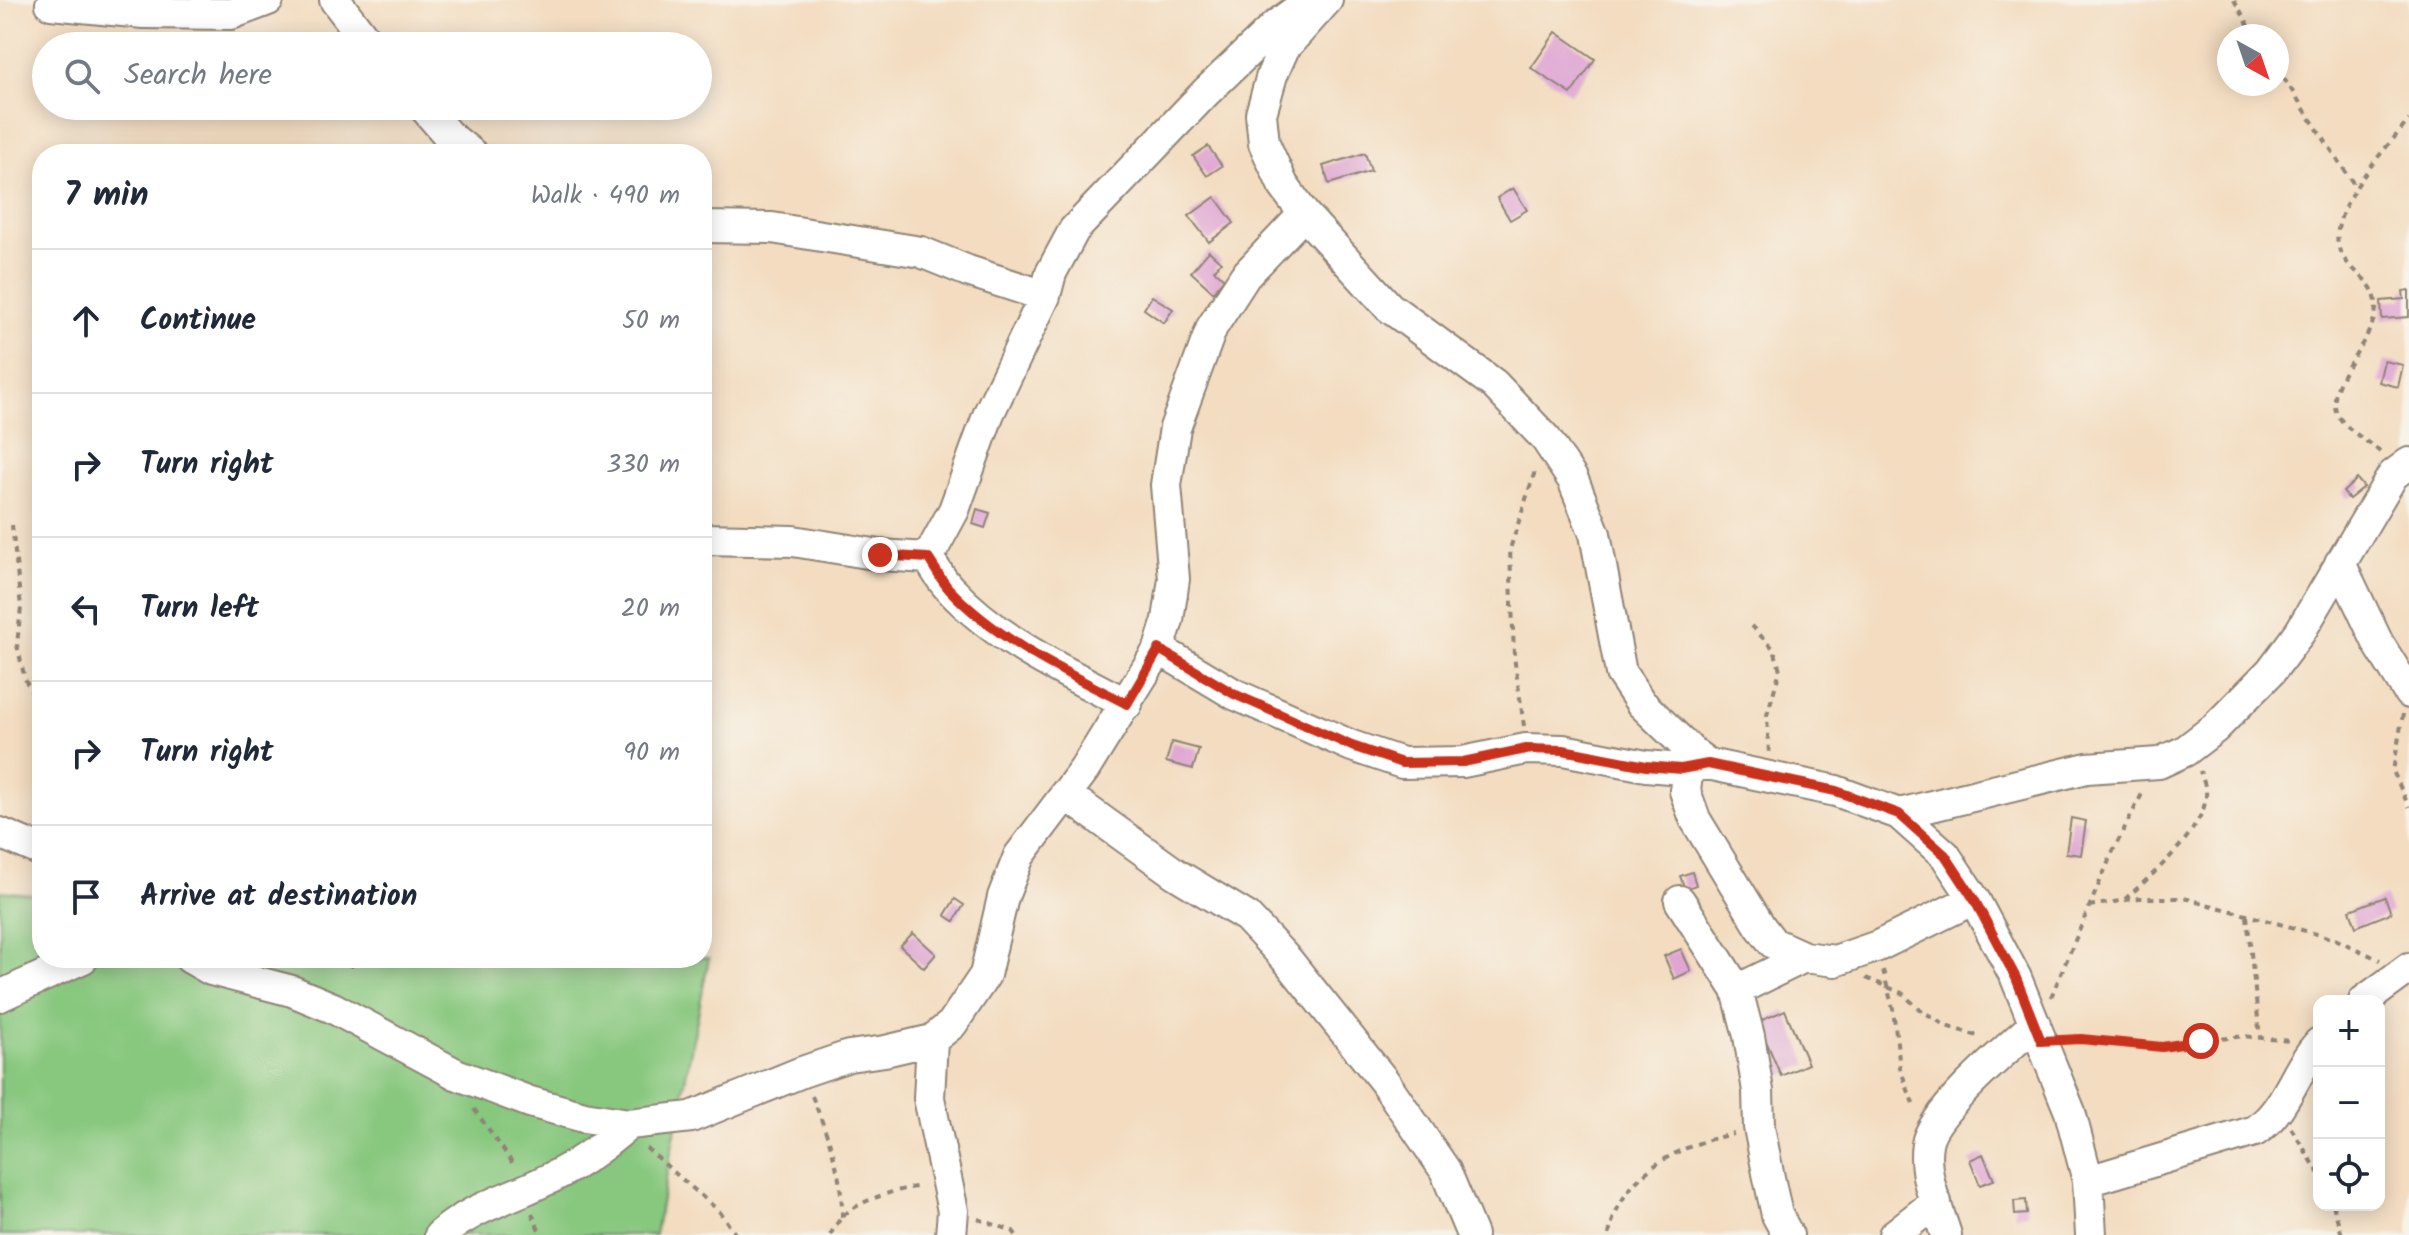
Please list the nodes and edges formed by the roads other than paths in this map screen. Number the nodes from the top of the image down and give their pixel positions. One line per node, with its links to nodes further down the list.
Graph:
1 (268, 0): 5 (street)
2 (335, 0): 6 (street)
3 (1310, 0): 11 (street)
4 (1327, 0): 9 (street)
5 (51, 4)
6 (359, 32)
7 (435, 120): 8 (street)
8 (459, 144)
9 (1304, 214): 16 (street); 19 (street)
10 (712, 227): 11 (street)
11 (1045, 296): 14 (street)
12 (2401, 469): 15 (street)
13 (712, 539): 14 (street)
14 (928, 558): 18 (street)
15 (2340, 563): 17 (street); 21 (street)
16 (1159, 649): 18 (street); 19 (street)
17 (2407, 692)
18 (1127, 704): 20 (street)
19 (1698, 766): 21 (street); 26 (street)
20 (1065, 794): 34 (street); 41 (street)
21 (1899, 814): 24 (street)
22 (0, 833): 23 (street)
23 (32, 847)
24 (1974, 899): 26 (street); 33 (street)
25 (1680, 901): 30 (street)
26 (1804, 957): 30 (street)
27 (61, 968): 32 (street)
28 (221, 968): 36 (street)
29 (2407, 970): 31 (street)
30 (1737, 990): 42 (street)
31 (2372, 995)
32 (0, 996)
33 (2038, 1033): 37 (street); 38 (street)
34 (932, 1040): 36 (street); 39 (street)
35 (2313, 1053): 37 (street)
36 (624, 1128): 40 (street)
37 (2088, 1181): 45 (street)
38 (1936, 1202): 43 (street); 44 (street)
39 (952, 1223)
40 (440, 1235)
41 (1472, 1235)
42 (1788, 1235)
43 (1894, 1235)
44 (1946, 1235)
45 (2091, 1235)

